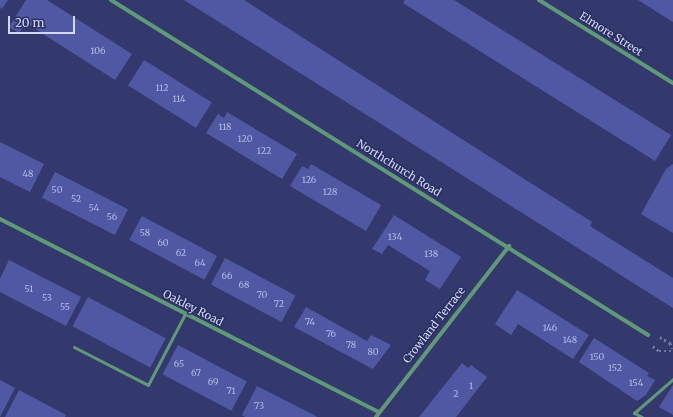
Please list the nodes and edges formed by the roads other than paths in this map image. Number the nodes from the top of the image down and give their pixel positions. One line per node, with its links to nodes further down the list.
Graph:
1 (111, 0): 5 (street, Northchurch Road)
2 (539, 0): 3 (street, Elmore Street)
3 (673, 83)
4 (0, 219): 6 (street, Oakley Road)
5 (509, 246): 7 (street, Northchurch Road); 10 (street, Crowland Terrace)
6 (185, 314): 8 (lane); 10 (street, Oakley Road)
7 (648, 335)
8 (74, 347)
9 (673, 379): 12 (lane)
10 (379, 412): 11 (street, Crowland Terrace)
11 (376, 417)
12 (642, 417)

